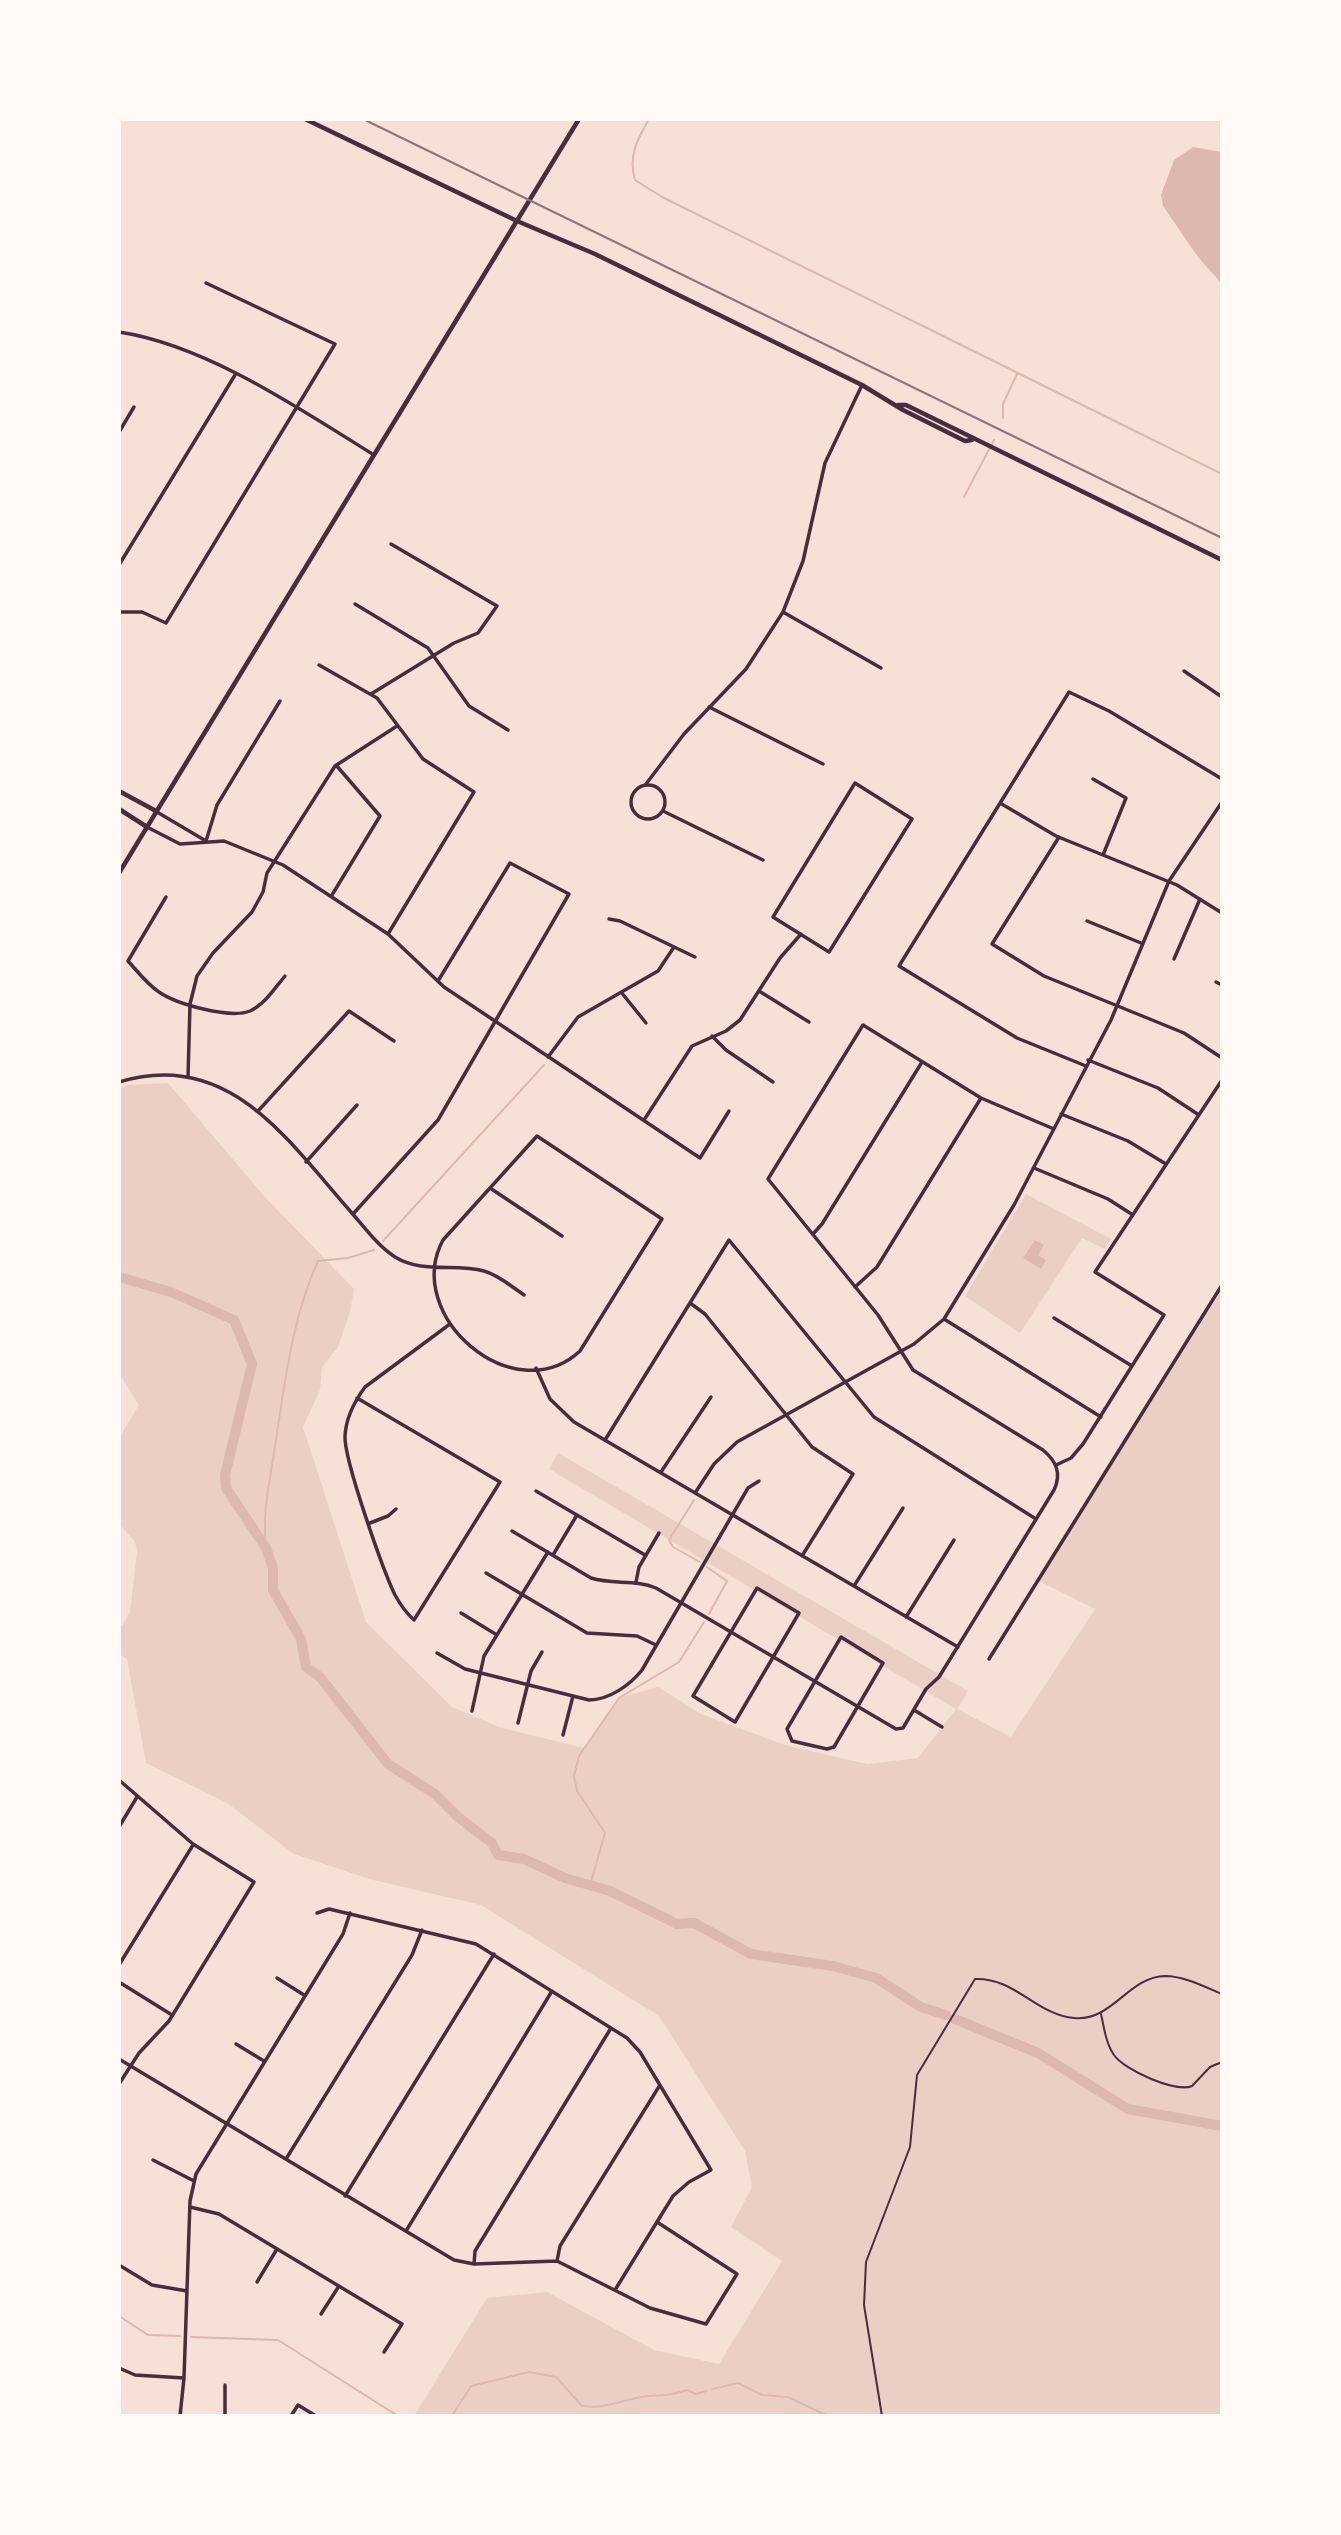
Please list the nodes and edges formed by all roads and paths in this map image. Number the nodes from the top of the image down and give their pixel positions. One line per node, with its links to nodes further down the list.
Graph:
1 (305, 119): 3 (main road)
2 (579, 119): 3 (main road)
3 (517, 222): 7 (main road); 11 (main road)
4 (206, 283): 9 (street)
5 (119, 332): 6 (street)
6 (235, 375): 9 (street); 14 (street)
7 (862, 385): 13 (main road); 17 (street)
8 (134, 407): 10 (street)
9 (297, 407): 11 (street); 16 (street)
10 (119, 432)
11 (374, 455): 37 (main road)
12 (391, 544): 18 (street)
13 (1222, 561)
14 (119, 565)
15 (355, 604): 18 (street)
16 (119, 612)
17 (783, 612): 20 (street); 25 (street)
18 (436, 655): 22 (street); 27 (street)
19 (318, 665): 22 (street)
20 (881, 668)
21 (1184, 671): 23 (street)
22 (371, 694): 26 (street)
23 (1222, 697)
24 (280, 701): 41 (street)
25 (709, 707): 28 (street); 32 (street)
26 (397, 726): 29 (street); 53 (street)
27 (508, 730)
28 (823, 764)
29 (336, 765): 43 (street); 47 (street)
30 (1093, 779): 42 (street)
31 (1222, 779): 35 (street)
32 (646, 784): 38 (street); 38 (street)
33 (119, 791): 37 (main road)
34 (1222, 802): 46 (street)
35 (1000, 803): 40 (street); 76 (street)
36 (119, 809): 39 (main road)
37 (156, 811): 39 (main road); 41 (street)
38 (663, 811): 44 (street)
39 (148, 827): 41 (street); 45 (main road)
40 (1059, 837): 42 (street); 66 (street)
41 (206, 841): 43 (street)
42 (1103, 855): 46 (street)
43 (275, 860): 47 (street); 65 (street)
44 (763, 860)
45 (119, 873)
46 (1169, 881): 49 (street); 55 (street)
47 (332, 895): 53 (street)
48 (166, 897): 65 (street)
49 (1199, 899): 50 (street); 58 (street)
50 (1222, 914)
51 (609, 919): 56 (street)
52 (1087, 921): 55 (street)
53 (388, 934): 60 (street)
54 (801, 934): 54 (street); 64 (street)
55 (1141, 943): 66 (street)
56 (674, 947): 57 (street); 63 (street)
57 (695, 957)
58 (1174, 959)
59 (285, 976): 65 (street)
60 (438, 981): 67 (street); 67 (street)
61 (1216, 982): 62 (street)
62 (1222, 985)
63 (621, 992): 69 (street); 72 (street)
64 (759, 992): 68 (street); 70 (street)
65 (190, 1004): 77 (street)
66 (1116, 1006): 73 (street); 74 (street)
67 (495, 1021): 72 (street); 93 (street)
68 (809, 1022)
69 (646, 1023)
70 (712, 1036): 80 (street); 87 (street)
71 (394, 1041): 83 (street)
72 (548, 1057): 87 (street)
73 (1222, 1058)
74 (1088, 1060): 76 (street); 86 (street)
75 (922, 1061): 81 (street); 95 (street); 95 (street)
76 (1086, 1066): 85 (street)
77 (188, 1077): 79 (street); 83 (street)
78 (1222, 1080): 86 (street)
79 (119, 1082)
80 (773, 1082)
81 (981, 1098): 88 (street); 99 (street)
82 (357, 1105): 89 (street)
83 (259, 1110): 89 (street)
84 (729, 1111): 87 (street)
85 (1061, 1114): 88 (street); 90 (street)
86 (1199, 1115): 90 (street)
87 (644, 1120)
88 (1054, 1129): 91 (street)
89 (306, 1162): 93 (street)
90 (1166, 1164): 94 (street)
91 (1033, 1168): 94 (street); 103 (street)
92 (490, 1188): 96 (street); 97 (street); 107 (street)
93 (353, 1214): 97 (street)
94 (1133, 1214): 106 (street)
95 (813, 1234): 99 (street)
96 (562, 1236)
97 (435, 1268): 100 (street); 104 (street)
98 (1222, 1285): 145 (street)
99 (855, 1287): 105 (street)
100 (524, 1295)
101 (690, 1302): 108 (street); 111 (street); 113 (street)
102 (1054, 1318): 106 (street)
103 (944, 1319): 105 (street); 112 (street)
104 (450, 1324): 107 (street); 110 (street)
105 (901, 1351): 108 (street); 114 (street)
106 (1132, 1366): 112 (street)
107 (536, 1368): 113 (street)
108 (844, 1383): 111 (street); 123 (street)
109 (711, 1397): 115 (street)
110 (356, 1398): 124 (street); 124 (street)
111 (786, 1415): 118 (street); 130 (street)
112 (1101, 1417): 114 (street)
113 (605, 1440): 115 (street)
114 (1056, 1465): 123 (street)
115 (661, 1472): 118 (street)
116 (759, 1481): 122 (street)
117 (536, 1491): 121 (street)
118 (695, 1493): 122 (street)
119 (396, 1508): 124 (street)
120 (903, 1508): 133 (street)
121 (577, 1515): 128 (street); 129 (street)
122 (732, 1515): 130 (street); 135 (street)
123 (1036, 1519): 141 (street)
124 (370, 1523)
125 (512, 1531): 128 (street)
126 (659, 1533): 129 (street)
127 (954, 1540): 137 (street)
128 (550, 1553): 132 (street); 134 (street)
129 (645, 1555): 132 (street)
130 (802, 1556): 133 (street)
131 (486, 1573): 134 (street)
132 (636, 1582): 135 (street)
133 (854, 1586): 137 (street)
134 (522, 1595): 139 (street); 140 (street)
135 (681, 1603): 138 (street); 140 (street)
136 (461, 1613): 139 (street)
137 (906, 1616): 141 (street)
138 (731, 1632): 144 (street); 144 (street); 144 (street)
139 (497, 1635): 146 (street)
140 (656, 1645): 149 (street)
141 (958, 1647): 151 (street)
142 (542, 1652): 148 (street)
143 (437, 1653): 146 (street)
144 (774, 1657): 147 (street)
145 (989, 1659)
146 (481, 1673): 148 (street); 152 (street)
147 (815, 1683): 150 (street); 150 (street); 150 (street)
148 (527, 1685): 149 (street); 153 (street)
149 (573, 1696): 155 (street)
150 (858, 1707): 151 (street)
151 (914, 1710): 154 (street)
152 (472, 1711)
153 (518, 1723)
154 (942, 1727)
155 (563, 1735)
156 (119, 1780): 157 (street)
157 (137, 1797): 158 (street); 159 (street)
158 (119, 1827)
159 (193, 1844): 164 (street); 171 (street)
160 (317, 1913): 161 (street)
161 (350, 1913): 162 (street); 169 (street)
162 (422, 1930): 163 (street); 181 (street)
163 (494, 1954): 167 (street); 184 (street)
164 (119, 1965)
165 (277, 1978): 169 (street)
166 (119, 1982): 171 (street)
167 (552, 1991): 172 (street); 187 (street)
168 (1222, 1994): 170 (lane)
169 (304, 1995): 175 (street)
170 (1100, 2012): 176 (lane); 205 (lane)
171 (172, 2015): 177 (street)
172 (611, 2028): 179 (street); 190 (street)
173 (236, 2044): 175 (street)
174 (119, 2059): 177 (street)
175 (264, 2061): 180 (street)
176 (1222, 2062)
177 (130, 2066): 178 (street); 180 (street)
178 (119, 2084)
179 (660, 2085): 186 (street); 189 (street)
180 (226, 2124): 181 (street); 183 (street)
181 (286, 2159): 184 (street)
182 (153, 2160): 183 (street)
183 (194, 2181): 185 (street)
184 (345, 2196): 187 (street)
185 (190, 2207): 188 (street); 195 (street)
186 (657, 2222): 194 (street); 194 (street)
187 (406, 2231): 190 (street)
188 (277, 2249): 192 (street); 193 (street)
189 (557, 2260): 190 (street); 194 (street)
190 (474, 2264)
191 (119, 2265): 195 (street)
192 (257, 2282)
193 (339, 2286): 196 (street); 197 (street)
194 (615, 2290)
195 (187, 2291): 199 (street)
196 (321, 2314)
197 (384, 2352)
198 (119, 2369): 199 (street)
199 (184, 2378): 201 (street)
200 (225, 2385): 202 (street)
201 (180, 2416)
202 (225, 2416)
203 (291, 2416): 204 (street)
204 (316, 2416)
205 (882, 2416)

